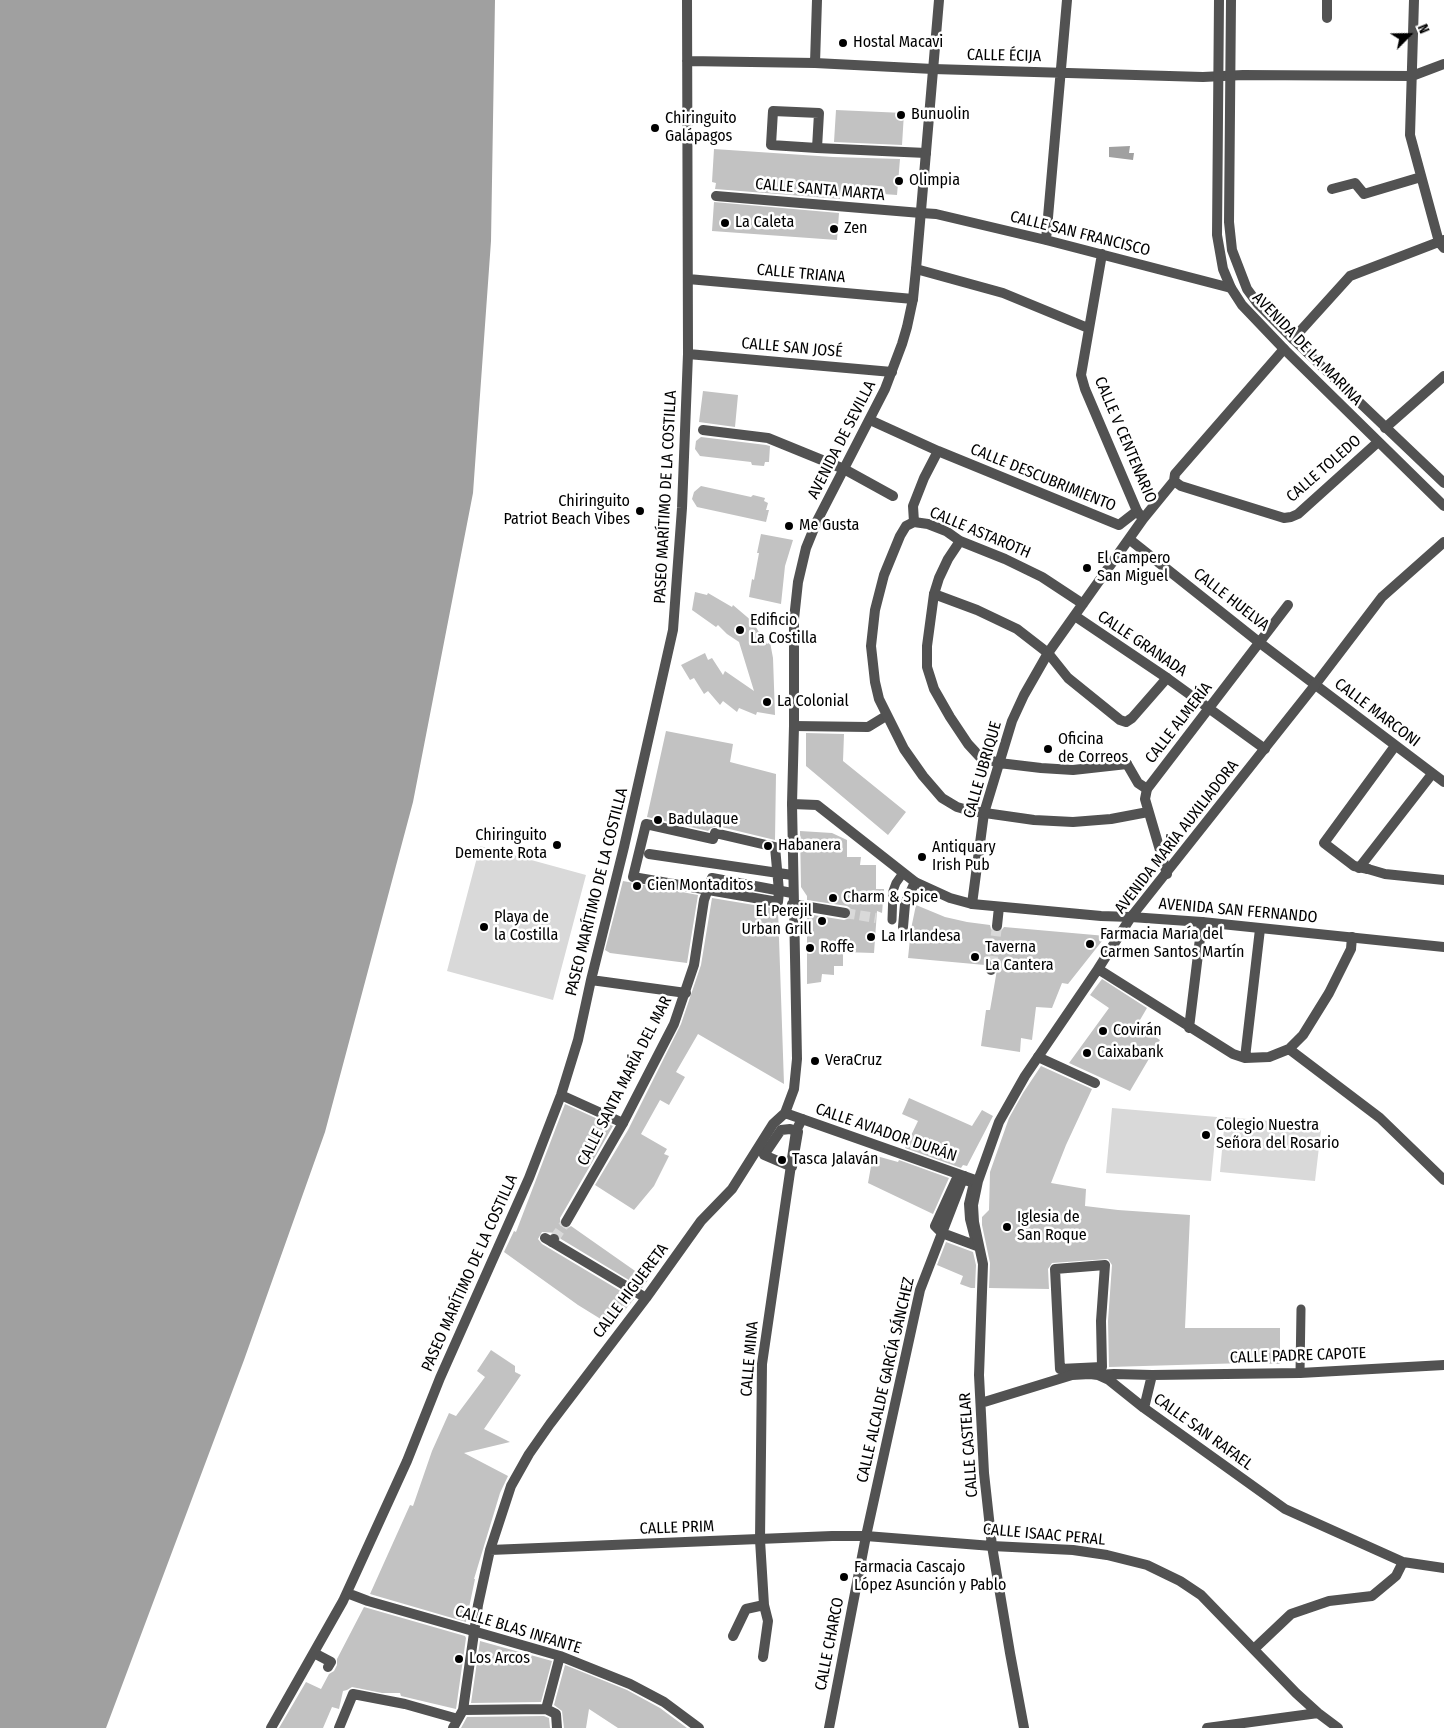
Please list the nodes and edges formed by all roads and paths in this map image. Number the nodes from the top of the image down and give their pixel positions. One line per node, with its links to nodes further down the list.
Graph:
1 (687, 0): 10 (street, PASEO MARÍTIMO DE LA COSTILLA)
2 (817, 0): 11 (street)
3 (939, 0): 13 (street, AVENIDA DE SEVILLA)
4 (1067, 0): 14 (street)
5 (1219, 0): 15 (street, AVENIDA DE LA MARINA)
6 (1231, 0): 16 (street, AVENIDA DE LA MARINA)
7 (1327, 0): 9 (street)
8 (1414, 0): 17 (street)
9 (1327, 18)
10 (687, 61): 11 (street, CALLE ÉCIJA); 28 (street, PASEO MARÍTIMO DE LA COSTILLA)
11 (815, 63): 13 (street, CALLE ÉCIJA)
12 (1444, 64): 17 (street)
13 (933, 69): 14 (street, CALLE ÉCIJA); 19 (street, AVENIDA DE SEVILLA)
14 (1061, 72): 15 (street, CALLE ÉCIJA); 24 (street)
15 (1219, 76): 16 (street, CALLE ÉCIJA); 29 (street, AVENIDA DE LA MARINA)
16 (1230, 76): 17 (street, CALLE ÉCIJA); 32 (street, AVENIDA DE LA MARINA)
17 (1412, 76): 20 (street)
18 (818, 148): 18 (street); 19 (street)
19 (926, 153): 23 (street, AVENIDA DE SEVILLA)
20 (1421, 177): 21 (street); 25 (street)
21 (1332, 189)
22 (716, 196): 23 (street, CALLE SANTA MARTA)
23 (921, 213): 24 (street, CALLE SAN FRANCISCO); 27 (street, AVENIDA DE SEVILLA)
24 (1046, 240): 26 (street, CALLE SAN FRANCISCO)
25 (1442, 243): 32 (street)
26 (1102, 254): 29 (street, CALLE SAN FRANCISCO); 31 (street, CALLE V CENTENARIO)
27 (916, 269): 30 (street, AVENIDA DE SEVILLA); 31 (street)
28 (688, 279): 30 (street, CALLE TRIANA); 34 (street, PASEO MARÍTIMO DE LA COSTILLA)
29 (1231, 288): 33 (street, AVENIDA DE LA MARINA)
30 (913, 299): 35 (street, AVENIDA DE SEVILLA)
31 (1088, 328): 47 (street, CALLE V CENTENARIO)
32 (1293, 339): 38 (street, AVENIDA DE LA MARINA)
33 (1284, 349): 40 (street, AVENIDA DE LA MARINA); 43 (street)
34 (688, 354): 35 (street, CALLE SAN JOSÉ); 96 (street, PASEO MARÍTIMO DE LA COSTILLA)
35 (892, 372): 37 (street, AVENIDA DE SEVILLA)
36 (1444, 376): 38 (street)
37 (870, 420): 41 (street); 42 (street, AVENIDA DE SEVILLA)
38 (1385, 428): 44 (street, AVENIDA DE LA MARINA)
39 (703, 430): 42 (street)
40 (1378, 442): 43 (street, CALLE TOLEDO); 46 (street, AVENIDA DE LA MARINA)
41 (936, 451): 47 (street, CALLE DESCUBRIMIENTO); 48 (street)
42 (844, 469): 45 (street); 62 (street, AVENIDA DE SEVILLA)
43 (1174, 481): 47 (street)
44 (1444, 483)
45 (893, 496)
46 (1444, 506)
47 (1140, 515): 49 (street, CALLE UBRIQUE)
48 (914, 522): 50 (street, CALLE ASTAROTH); 61 (street, CALLE ASTAROTH)
49 (1129, 539): 53 (street, CALLE UBRIQUE); 56 (street, CALLE HUELVA)
50 (960, 541): 52 (street); 53 (street, CALLE ASTAROTH)
51 (1444, 542): 59 (street, AVENIDA MARÍA AUXILIADORA)
52 (934, 594): 57 (street); 65 (street)
53 (1083, 604): 55 (street, CALLE UBRIQUE)
54 (1288, 605): 56 (street, CALLE ALMERÍA)
55 (1075, 616): 57 (street, CALLE UBRIQUE); 58 (street, CALLE GRANADA)
56 (1260, 643): 59 (street, CALLE HUELVA); 60 (street, CALLE ALMERÍA)
57 (1048, 653): 58 (street); 65 (street, CALLE UBRIQUE)
58 (1167, 678): 60 (street, CALLE GRANADA)
59 (1315, 685): 63 (street, CALLE MARCONI); 64 (street, AVENIDA MARÍA AUXILIADORA)
60 (1209, 709): 64 (street, CALLE GRANADA); 68 (street, CALLE ALMERÍA)
61 (886, 716): 62 (street); 71 (street, CALLE ASTAROTH)
62 (794, 726): 69 (street, AVENIDA DE SEVILLA)
63 (1395, 746): 66 (street, CALLE MARCONI); 73 (street)
64 (1265, 749): 76 (street, AVENIDA MARÍA AUXILIADORA)
65 (999, 763): 68 (street); 71 (street, CALLE UBRIQUE)
66 (1432, 774): 67 (street, CALLE MARCONI); 73 (street)
67 (1444, 782)
68 (1147, 789): 70 (street, CALLE ALMERÍA)
69 (792, 804): 75 (street, AVENIDA SAN FERNANDO); 77 (street, AVENIDA DE SEVILLA)
70 (1148, 812): 71 (street, CALLE ASTAROTH); 76 (street, CALLE ALMERÍA)
71 (984, 813): 84 (street, CALLE UBRIQUE)
72 (649, 854): 74 (street)
73 (1364, 869): 78 (street)
74 (777, 872): 77 (street); 80 (street); 81 (street)
75 (903, 873): 79 (street, AVENIDA SAN FERNANDO); 88 (lane)
76 (1166, 874): 87 (street, AVENIDA MARÍA AUXILIADORA)
77 (792, 875): 82 (street, AVENIDA DE SEVILLA)
78 (1444, 880)
79 (915, 882): 84 (street, AVENIDA SAN FERNANDO); 91 (street)
80 (708, 890): 81 (street); 97 (street, CALLE SANTA MARÍA DEL MAR)
81 (779, 891): 82 (street)
82 (792, 893): 83 (street, CALLE HIGUERETA)
83 (792, 904): 86 (street); 104 (street, CALLE HIGUERETA)
84 (972, 904): 85 (street, AVENIDA SAN FERNANDO)
85 (999, 908): 87 (street, AVENIDA SAN FERNANDO); 90 (street)
86 (845, 913)
87 (1132, 917): 89 (street, AVENIDA SAN FERNANDO); 95 (street, AVENIDA MARÍA AUXILIADORA)
88 (892, 920)
89 (1202, 922): 92 (street, AVENIDA SAN FERNANDO); 98 (street)
90 (997, 926)
91 (903, 927)
92 (1260, 929): 93 (street, AVENIDA SAN FERNANDO); 101 (street)
93 (1352, 937): 94 (street, AVENIDA SAN FERNANDO); 99 (street)
94 (1444, 947)
95 (1098, 969): 98 (street); 100 (street, AVENIDA MARÍA AUXILIADORA)
96 (591, 980): 97 (street); 103 (street, PASEO MARÍTIMO DE LA COSTILLA)
97 (686, 993): 106 (street, CALLE SANTA MARÍA DEL MAR)
98 (1189, 1028): 101 (street)
99 (1289, 1049): 101 (street); 110 (street)
100 (1038, 1057): 102 (street); 111 (street, AVENIDA MARÍA AUXILIADORA)
101 (1245, 1058)
102 (1095, 1083)
103 (560, 1095): 106 (street); 130 (street, PASEO MARÍTIMO DE LA COSTILLA)
104 (785, 1113): 105 (street, CALLE AVIADOR DURÁN); 116 (street, CALLE HIGUERETA)
105 (802, 1119): 107 (street, CALLE MINA); 109 (street, CALLE AVIADOR DURÁN)
106 (623, 1123): 112 (street, CALLE SANTA MARÍA DEL MAR)
107 (796, 1131): 108 (street, CALLE MINA); 108 (street)
108 (790, 1167): 125 (street, CALLE MINA)
109 (964, 1177): 111 (street, CALLE AVIADOR DURÁN); 113 (street); 115 (street)
110 (1444, 1180)
111 (978, 1181): 115 (street, AVENIDA MARÍA AUXILIADORA)
112 (566, 1222)
113 (942, 1231): 115 (street); 124 (street, CALLE ALCALDE GARCÍA SÁNCHEZ)
114 (550, 1240): 116 (street)
115 (979, 1244): 122 (street, CALLE CASTELAR)
116 (646, 1298): 127 (street, CALLE HIGUERETA)
117 (1301, 1309): 120 (lane)
118 (1444, 1365): 120 (street, CALLE PADRE CAPOTE)
119 (1100, 1371): 119 (street); 121 (street, CALLE PADRE CAPOTE); 122 (street); 123 (street, CALLE SAN RAFAEL)
120 (1300, 1373): 121 (street, CALLE PADRE CAPOTE)
121 (1152, 1375): 123 (street)
122 (981, 1403): 126 (street, CALLE CASTELAR)
123 (1144, 1408): 128 (street, CALLE SAN RAFAEL)
124 (866, 1536): 125 (street, CALLE PRIM); 126 (street, CALLE ISAAC PERAL); 147 (street, CALLE CHARCO)
125 (760, 1540): 127 (street, CALLE PRIM); 131 (street, CALLE MINA)
126 (992, 1546): 134 (street, CALLE ISAAC PERAL); 148 (street, CALLE CASTELAR)
127 (490, 1550): 132 (street, CALLE HIGUERETA)
128 (1403, 1562): 129 (street, CALLE SAN RAFAEL); 134 (street)
129 (1444, 1568)
130 (347, 1593): 132 (street, CALLE BLAS INFANTE); 135 (street, PASEO MARÍTIMO DE LA COSTILLA)
131 (764, 1605): 133 (street); 137 (street, CALLE MINA)
132 (473, 1632): 136 (street, CALLE BLAS INFANTE); 141 (street, CALLE HIGUERETA)
133 (733, 1636)
134 (1254, 1649): 140 (street, CALLE ISAAC PERAL)
135 (314, 1652): 138 (street); 143 (street, PASEO MARÍTIMO DE LA COSTILLA)
136 (560, 1656): 139 (street); 146 (street, CALLE BLAS INFANTE)
137 (763, 1657)
138 (328, 1668)
139 (546, 1709): 141 (street); 145 (street)
140 (1318, 1713): 142 (street, CALLE ISAAC PERAL); 149 (street)
141 (458, 1719): 144 (street)
142 (1326, 1725): 150 (street, CALLE ISAAC PERAL)
143 (271, 1728)
144 (338, 1728)
145 (557, 1728)
146 (699, 1728)
147 (829, 1728)
148 (1024, 1728)
149 (1207, 1728)
150 (1338, 1728)

